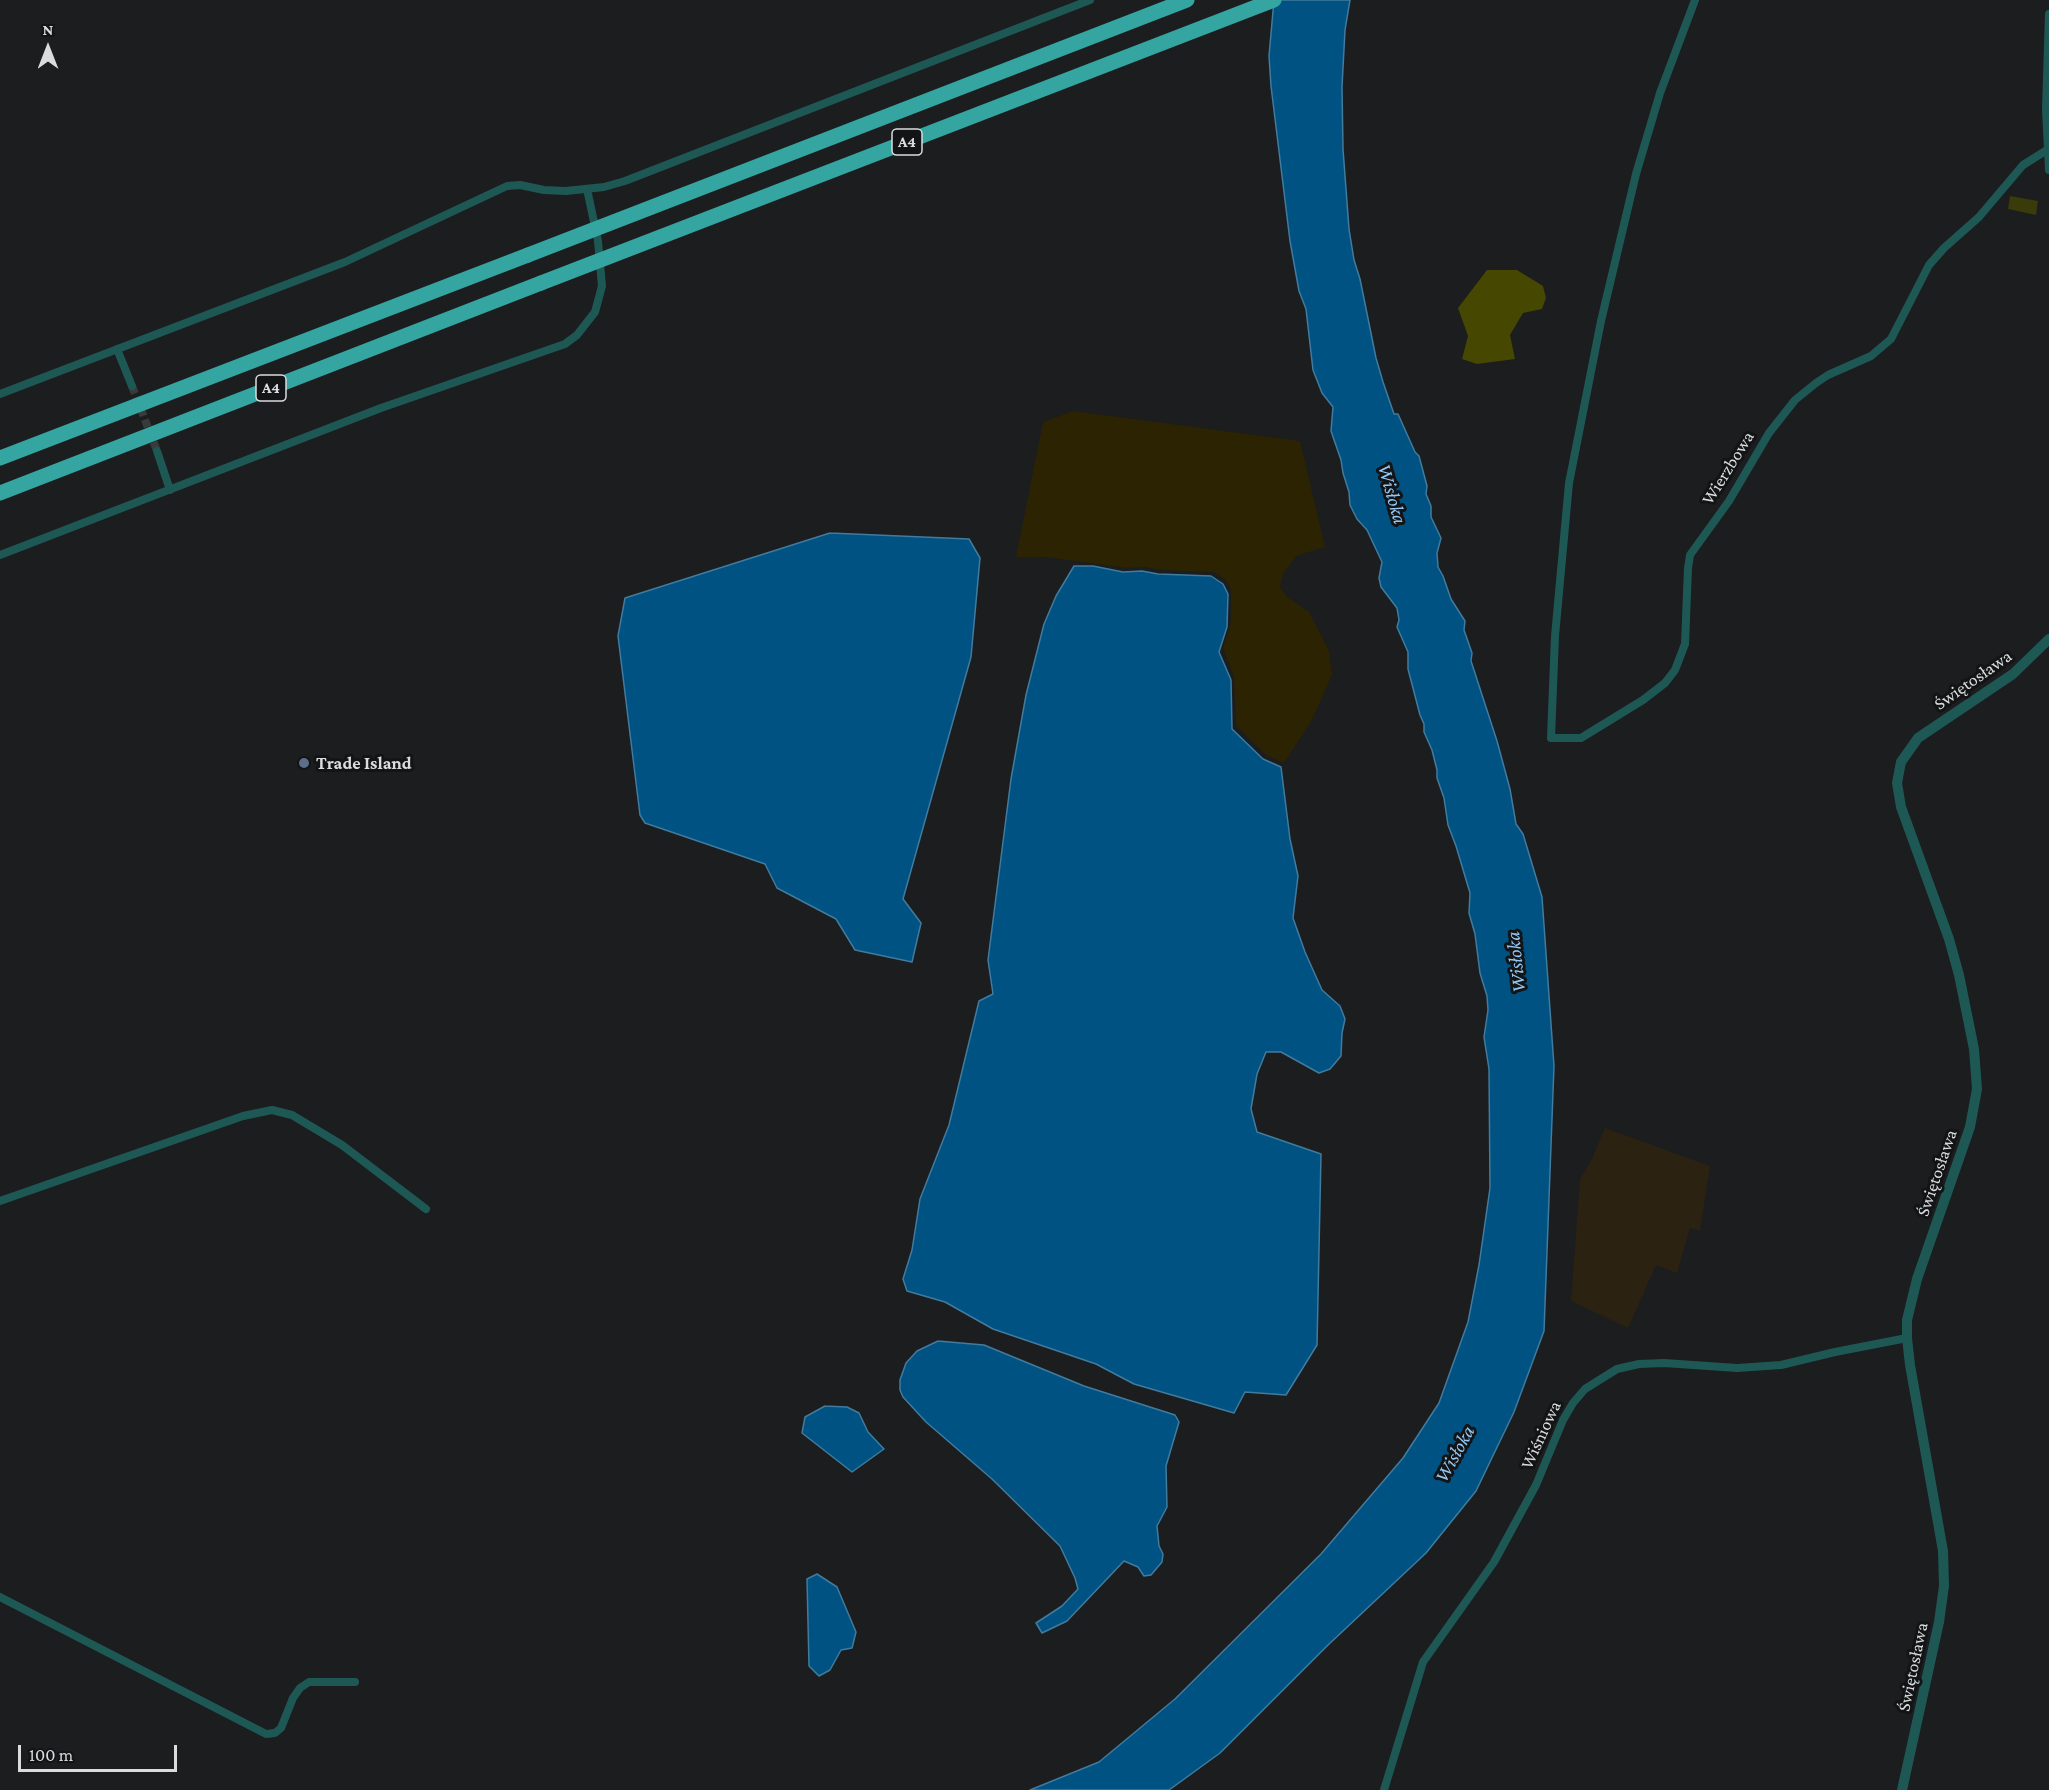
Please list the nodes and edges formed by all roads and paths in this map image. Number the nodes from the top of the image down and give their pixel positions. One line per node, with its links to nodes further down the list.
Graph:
1 (1090, 0): 8 (street)
2 (1187, 0): 13 (highway, A4, bridge)
3 (1274, 0): 15 (highway, A4, bridge)
4 (1695, 0): 6 (street, Wierzbowa)
5 (2049, 14): 6 (street)
6 (2047, 150): 7 (street)
7 (2049, 170)
8 (587, 189): 9 (street); 14 (street)
9 (117, 349): 10 (street); 11 (street)
10 (132, 386)
11 (0, 394)
12 (157, 451): 14 (street)
13 (0, 458)
14 (170, 490): 16 (street)
15 (0, 493)
16 (0, 555)
17 (2049, 639): 20 (street, Świętosława)
18 (0, 1201): 19 (street)
19 (426, 1209)
20 (1906, 1338): 23 (street, Wiśniowa); 24 (street, Świętosława)
21 (0, 1597): 22 (street)
22 (355, 1682)
23 (1384, 1790)
24 (1902, 1790)

